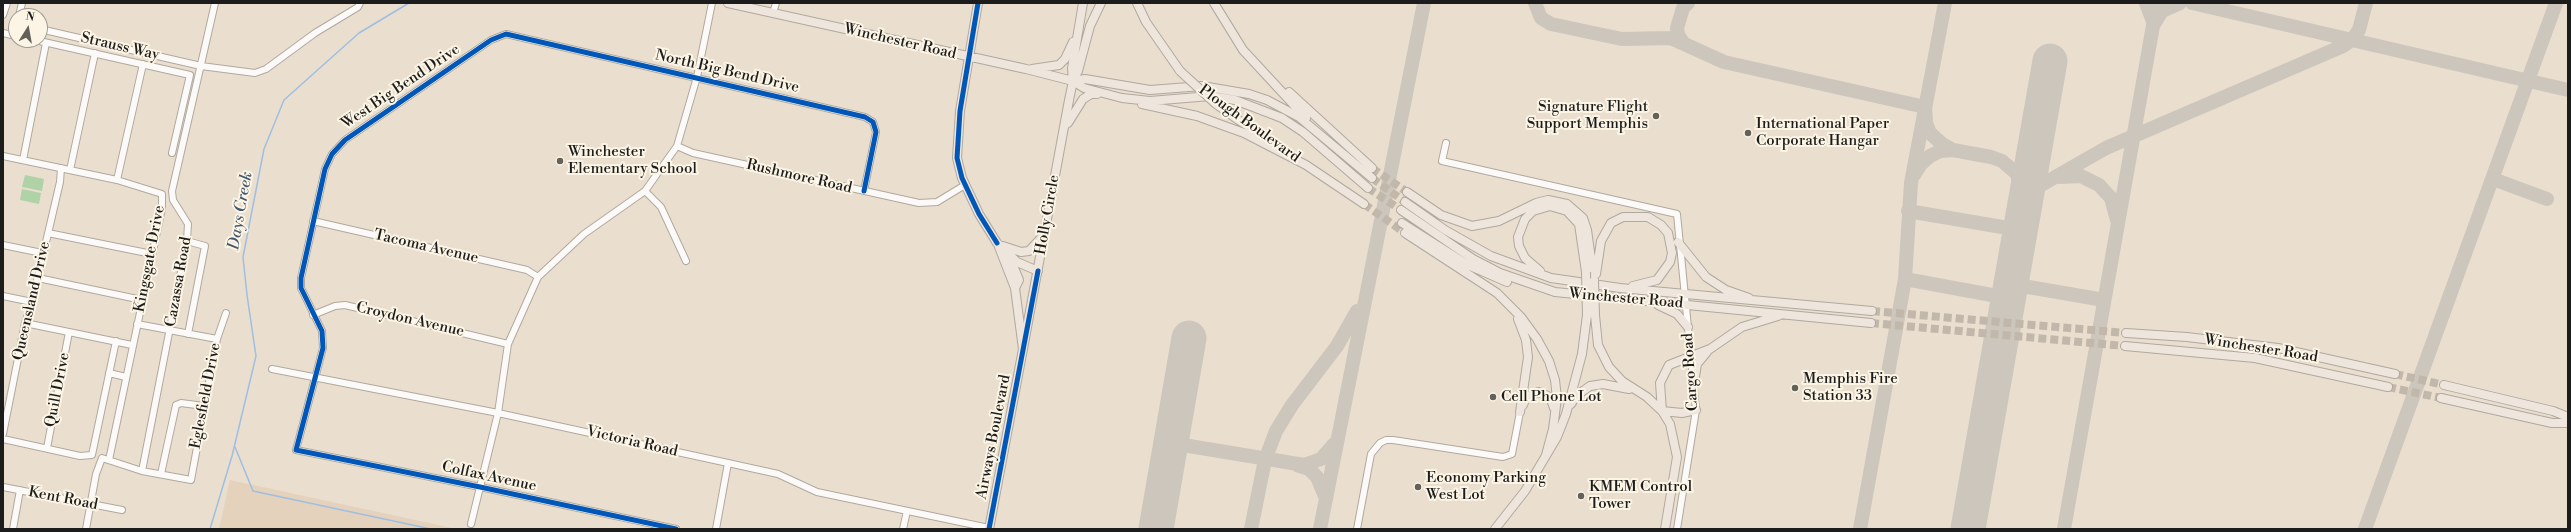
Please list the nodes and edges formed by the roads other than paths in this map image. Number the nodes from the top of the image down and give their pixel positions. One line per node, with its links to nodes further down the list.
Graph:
1 (215, 3): 22 (street, Cazassa Road)
2 (360, 3): 22 (street, Strauss Way)
3 (712, 3): 25 (street)
4 (728, 3): 13 (main road, Winchester Road)
5 (776, 3): 13 (street)
6 (978, 3): 20 (main road, Airways Boulevard)
7 (1083, 3): 12 (main road)
8 (1101, 3): 26 (main road)
9 (1137, 3): 36 (main road, Plough Boulevard, bridge)
10 (1214, 3): 23 (main road)
11 (5, 4): 14 (street)
12 (1082, 12): 24 (main road); 26 (main road)
13 (773, 13): 20 (main road, Winchester Road)
14 (3, 15)
15 (48, 31): 22 (street, Strauss Way)
16 (506, 34): 25 (street, North Big Bend Drive); 50 (street, West Big Bend Drive)
17 (48, 43): 19 (street)
18 (45, 48): 35 (street)
19 (95, 53): 21 (street); 39 (street)
20 (970, 58): 24 (main road, Winchester Road); 42 (main road, Airways Boulevard)
21 (142, 64): 33 (street); 41 (street)
22 (201, 66): 55 (street, Cazassa Road)
23 (1257, 66): 30 (main road); 38 (main road)
24 (1026, 69): 26 (main road, Winchester Road)
25 (697, 77): 32 (street); 45 (street, North Big Bend Drive)
26 (1072, 81): 27 (main road, Winchester Road); 29 (main road, Holly Circle); 30 (main road, Winchester Road)
27 (1101, 94): 28 (main road, Winchester Road); 29 (main road)
28 (1122, 98): 36 (main road); 43 (main road, Winchester Road)
29 (1063, 134): 54 (main road, Holly Circle)
30 (1323, 136): 40 (main road, Winchester Road)
31 (1446, 143): 56 (street, Cargo Road)
32 (677, 146): 44 (street); 45 (street, Rushmore Road)
33 (172, 152)
34 (3, 156): 35 (street, Kingsgate Drive)
35 (23, 160): 37 (street, Kingsgate Drive)
36 (1306, 165): 48 (main road)
37 (60, 168): 39 (street, Kingsgate Drive); 53 (street, Queensland Drive)
38 (1372, 168)
39 (70, 170): 41 (street, Kingsgate Drive)
40 (1372, 178)
41 (117, 180): 60 (street, Kingsgate Drive)
42 (965, 184): 45 (street, Rushmore Road); 57 (main road, Airways Boulevard)
43 (1368, 188)
44 (645, 191): 62 (street); 64 (street)
45 (864, 191)
46 (1407, 192): 67 (main road)
47 (1405, 202): 66 (main road, Winchester Road)
48 (1364, 204)
49 (1401, 210): 70 (main road, Winchester Road)
50 (313, 221): 64 (street, Tacoma Avenue); 82 (street, West Big Bend Drive)
51 (1402, 223): 70 (main road)
52 (1405, 232): 78 (main road)
53 (48, 233): 59 (street, Queensland Drive); 60 (street)
54 (1045, 233): 57 (main road); 63 (main road, Holly Circle)
55 (188, 240): 88 (street, Cazassa Road); 91 (street)
56 (1678, 242): 71 (street, Cargo Road); 76 (main road)
57 (997, 243): 61 (main road, Airways Boulevard); 68 (main road, Airways Boulevard)
58 (3, 245): 59 (street)
59 (42, 253): 65 (street, Queensland Drive)
60 (152, 254): 73 (street, Kingsgate Drive)
61 (1008, 255): 63 (main road, Airways Boulevard); 68 (main road)
62 (686, 262)
63 (1038, 271): 97 (main road, Holly Circle)
64 (538, 277): 94 (street)
65 (38, 278): 73 (street); 74 (street, Queensland Drive)
66 (1551, 278): 69 (main road, Winchester Road); 83 (main road, bridge)
67 (1594, 281): 69 (main road); 83 (main road, bridge)
68 (1015, 288): 97 (main road, Airways Boulevard)
69 (1620, 288): 71 (main road, Winchester Road)
70 (1555, 292): 75 (main road, Winchester Road)
71 (1685, 294): 76 (main road, Winchester Road); 77 (street, Cargo Road)
72 (3, 296): 74 (street)
73 (142, 300): 86 (street, Kingsgate Drive)
74 (32, 302): 84 (street, Queensland Drive)
75 (1652, 302): 77 (main road, Winchester Road); 87 (main road)
76 (1769, 303): 79 (main road, Winchester Road)
77 (1685, 305): 81 (main road, Winchester Road); 87 (street, Cargo Road)
78 (1511, 306): 115 (main road); 119 (main road)
79 (1872, 311)
80 (226, 313): 92 (street, Eglesfield Drive)
81 (1784, 314): 85 (main road, Winchester Road); 98 (main road)
82 (313, 315): 94 (street, Croydon Avenue); 104 (street, West Big Bend Drive)
83 (1591, 315): 108 (main road); 117 (main road)
84 (25, 323): 89 (street); 110 (street, Queensland Drive)
85 (1871, 323)
86 (137, 324): 88 (street); 95 (street, Kingsgate Drive)
87 (1688, 327): 99 (street, Cargo Road)
88 (171, 330): 91 (street); 128 (street, Cazassa Road)
89 (69, 332): 93 (street); 123 (street, Quill Drive)
90 (2126, 333): 102 (main road, Winchester Road)
91 (188, 334): 92 (street)
92 (216, 339): 112 (street, Eglesfield Drive)
93 (116, 342): 95 (street); 101 (street)
94 (508, 344): 116 (street)
95 (132, 345): 103 (street, Kingsgate Drive)
96 (2125, 346): 107 (main road, Winchester Road)
97 (1023, 349): 142 (main road, Airways Boulevard)
98 (1710, 349): 99 (main road); 105 (main road)
99 (1691, 357): 105 (street, Cargo Road); 114 (main road)
100 (272, 369): 104 (street, Victoria Road)
101 (109, 373): 103 (street); 123 (street)
102 (2395, 374)
103 (126, 377): 126 (street, Kingsgate Drive)
104 (315, 378): 116 (street, Victoria Road); 124 (street, West Big Bend Drive)
105 (1694, 383): 113 (street, Cargo Road)
106 (2444, 385): 118 (main road)
107 (2388, 387)
108 (1634, 390): 114 (main road); 117 (main road)
109 (3, 396): 110 (street)
110 (10, 398): 121 (street, Queensland Drive)
111 (2442, 398): 120 (main road)
112 (204, 406): 129 (street); 129 (street, Eglesfield Drive)
113 (1696, 410): 114 (main road); 146 (street, Cargo Road)
114 (1662, 411): 145 (main road)
115 (1520, 412): 119 (main road); 143 (street)
116 (498, 413): 127 (street, Victoria Road); 131 (street)
117 (1566, 414): 125 (main road)
118 (2568, 417)
119 (1555, 419): 125 (main road)
120 (2568, 423)
121 (3, 434)
122 (3, 439): 123 (street)
123 (47, 448)
124 (296, 450): 131 (street, Colfax Avenue)
125 (1546, 455): 144 (main road)
126 (109, 460): 128 (street); 133 (street)
127 (728, 463): 135 (street, Victoria Road); 140 (street)
128 (142, 471): 129 (street)
129 (161, 474)
130 (3, 486): 132 (street, Kent Road)
131 (480, 486): 136 (street); 139 (street, Colfax Avenue)
132 (20, 490): 133 (street, Kent Road); 137 (street)
133 (91, 504): 134 (street, Kent Road); 138 (street)
134 (122, 510)
135 (907, 511): 141 (street); 142 (street, Victoria Road)
136 (471, 524)
137 (13, 529)
138 (86, 529)
139 (676, 529)
140 (716, 529)
141 (903, 529)
142 (989, 529)
143 (1357, 529)
144 (1495, 529)
145 (1665, 529)
146 (1677, 529)

